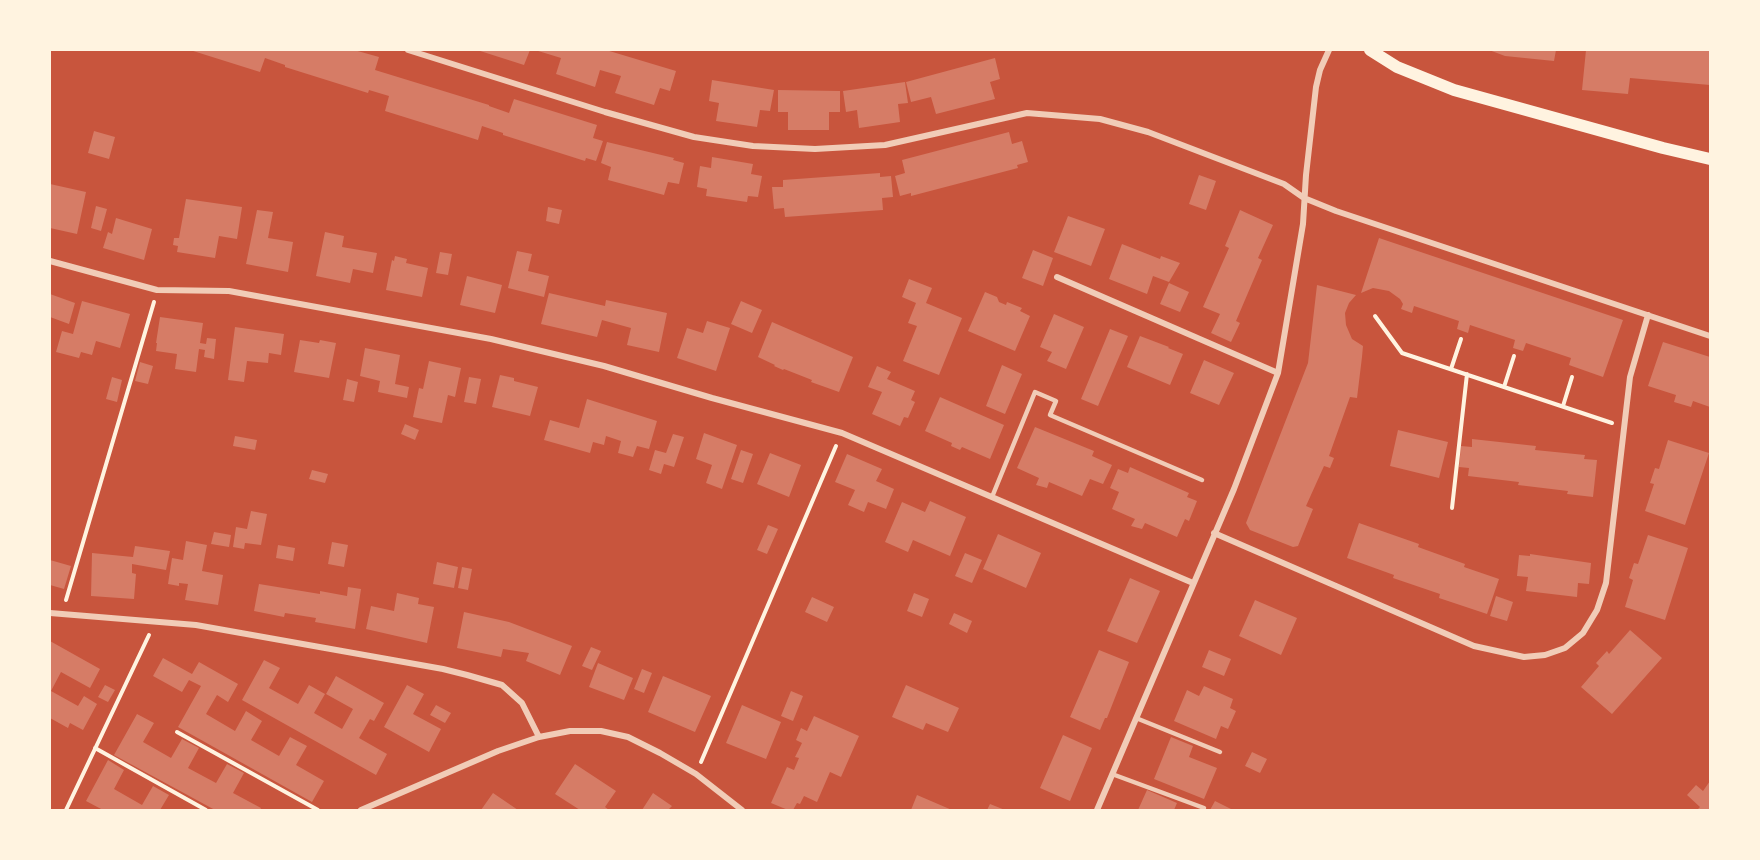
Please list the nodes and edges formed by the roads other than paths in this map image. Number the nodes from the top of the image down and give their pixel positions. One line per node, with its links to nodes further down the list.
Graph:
1 (408, 50): 5 (street)
2 (1329, 50): 5 (street)
3 (1370, 50): 4 (main road)
4 (1710, 159)
5 (1304, 198): 8 (street); 10 (street)
6 (50, 261): 12 (street)
7 (1057, 277): 10 (street)
8 (1648, 315): 9 (street); 13 (street)
9 (1710, 336)
10 (1278, 373): 13 (street)
11 (1202, 480): 12 (lane)
12 (992, 497): 14 (street)
13 (1214, 533): 14 (street)
14 (1193, 583): 16 (street)
15 (50, 613): 17 (street)
16 (1136, 718): 18 (lane); 19 (street)
17 (539, 737): 21 (street); 22 (street)
18 (1220, 752)
19 (1112, 774): 20 (lane); 23 (street)
20 (1204, 808)
21 (362, 810)
22 (742, 810)
23 (1097, 810)

